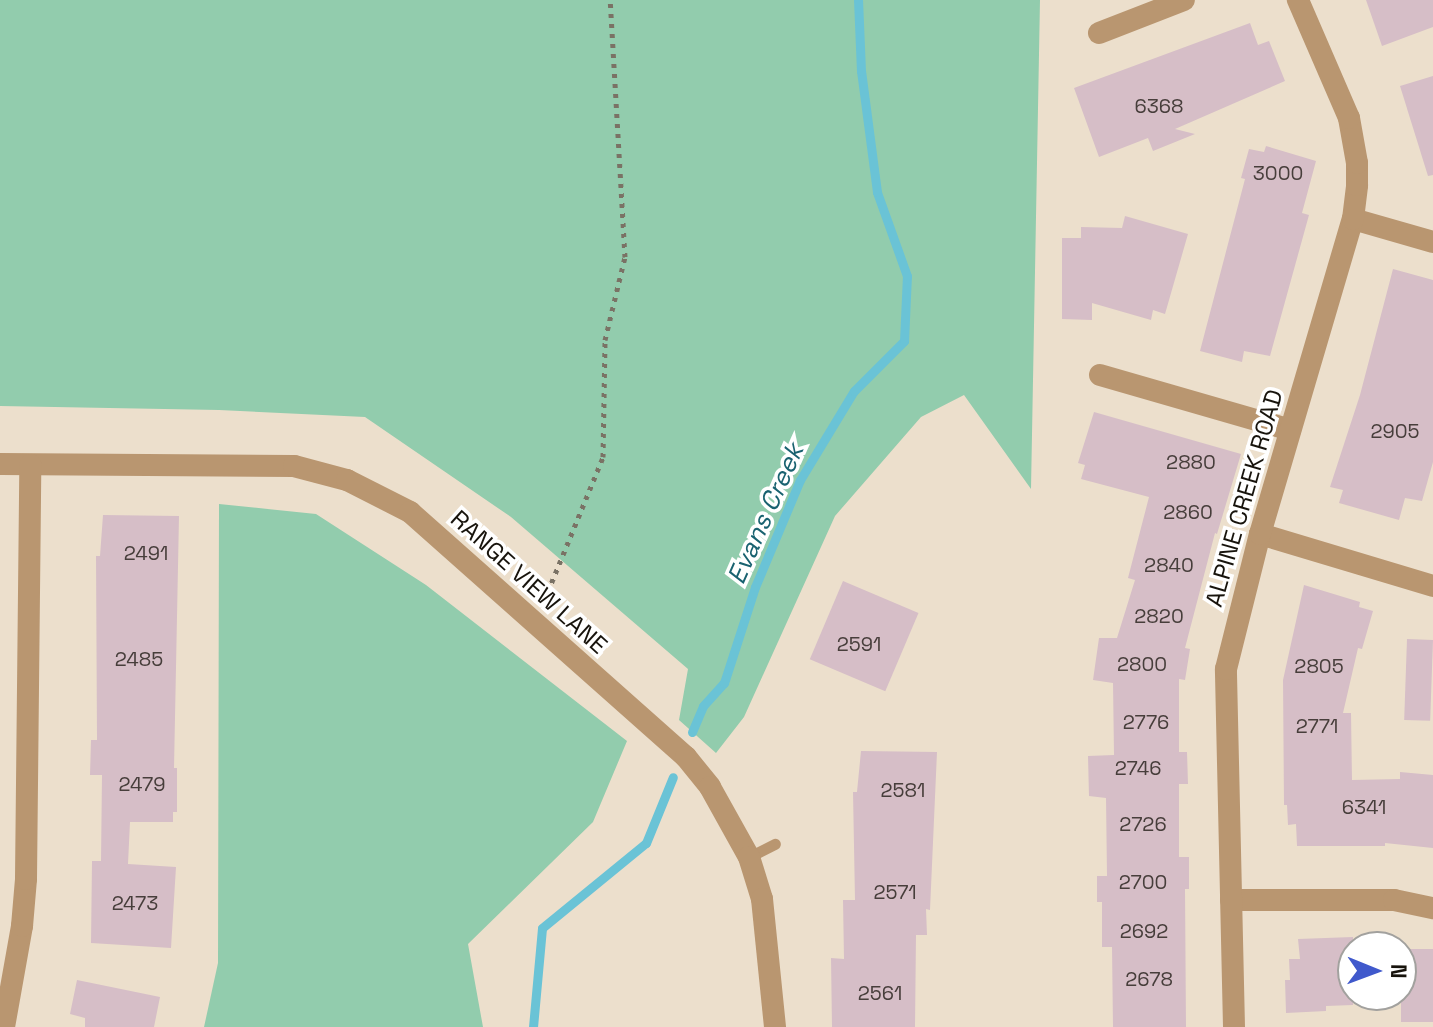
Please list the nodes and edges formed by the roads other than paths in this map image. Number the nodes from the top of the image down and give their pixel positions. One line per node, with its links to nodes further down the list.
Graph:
1 (1184, 0): 3 (street)
2 (1298, 0): 4 (street, ALPINE CREEK ROAD)
3 (1099, 33)
4 (1353, 219): 5 (street); 7 (street, ALPINE CREEK ROAD)
5 (1433, 242)
6 (1100, 375): 7 (street)
7 (1290, 430): 10 (street, ALPINE CREEK ROAD)
8 (0, 464): 9 (street, RANGE VIEW LANE)
9 (30, 465): 13 (street, RANGE VIEW LANE); 16 (street)
10 (1260, 534): 11 (street); 14 (street, ALPINE CREEK ROAD)
11 (1433, 586)
12 (775, 844): 13 (lane)
13 (749, 857): 17 (street, RANGE VIEW LANE)
14 (1231, 900): 15 (street); 18 (street, ALPINE CREEK ROAD)
15 (1433, 908)
16 (4, 1027)
17 (775, 1027)
18 (1234, 1027)

